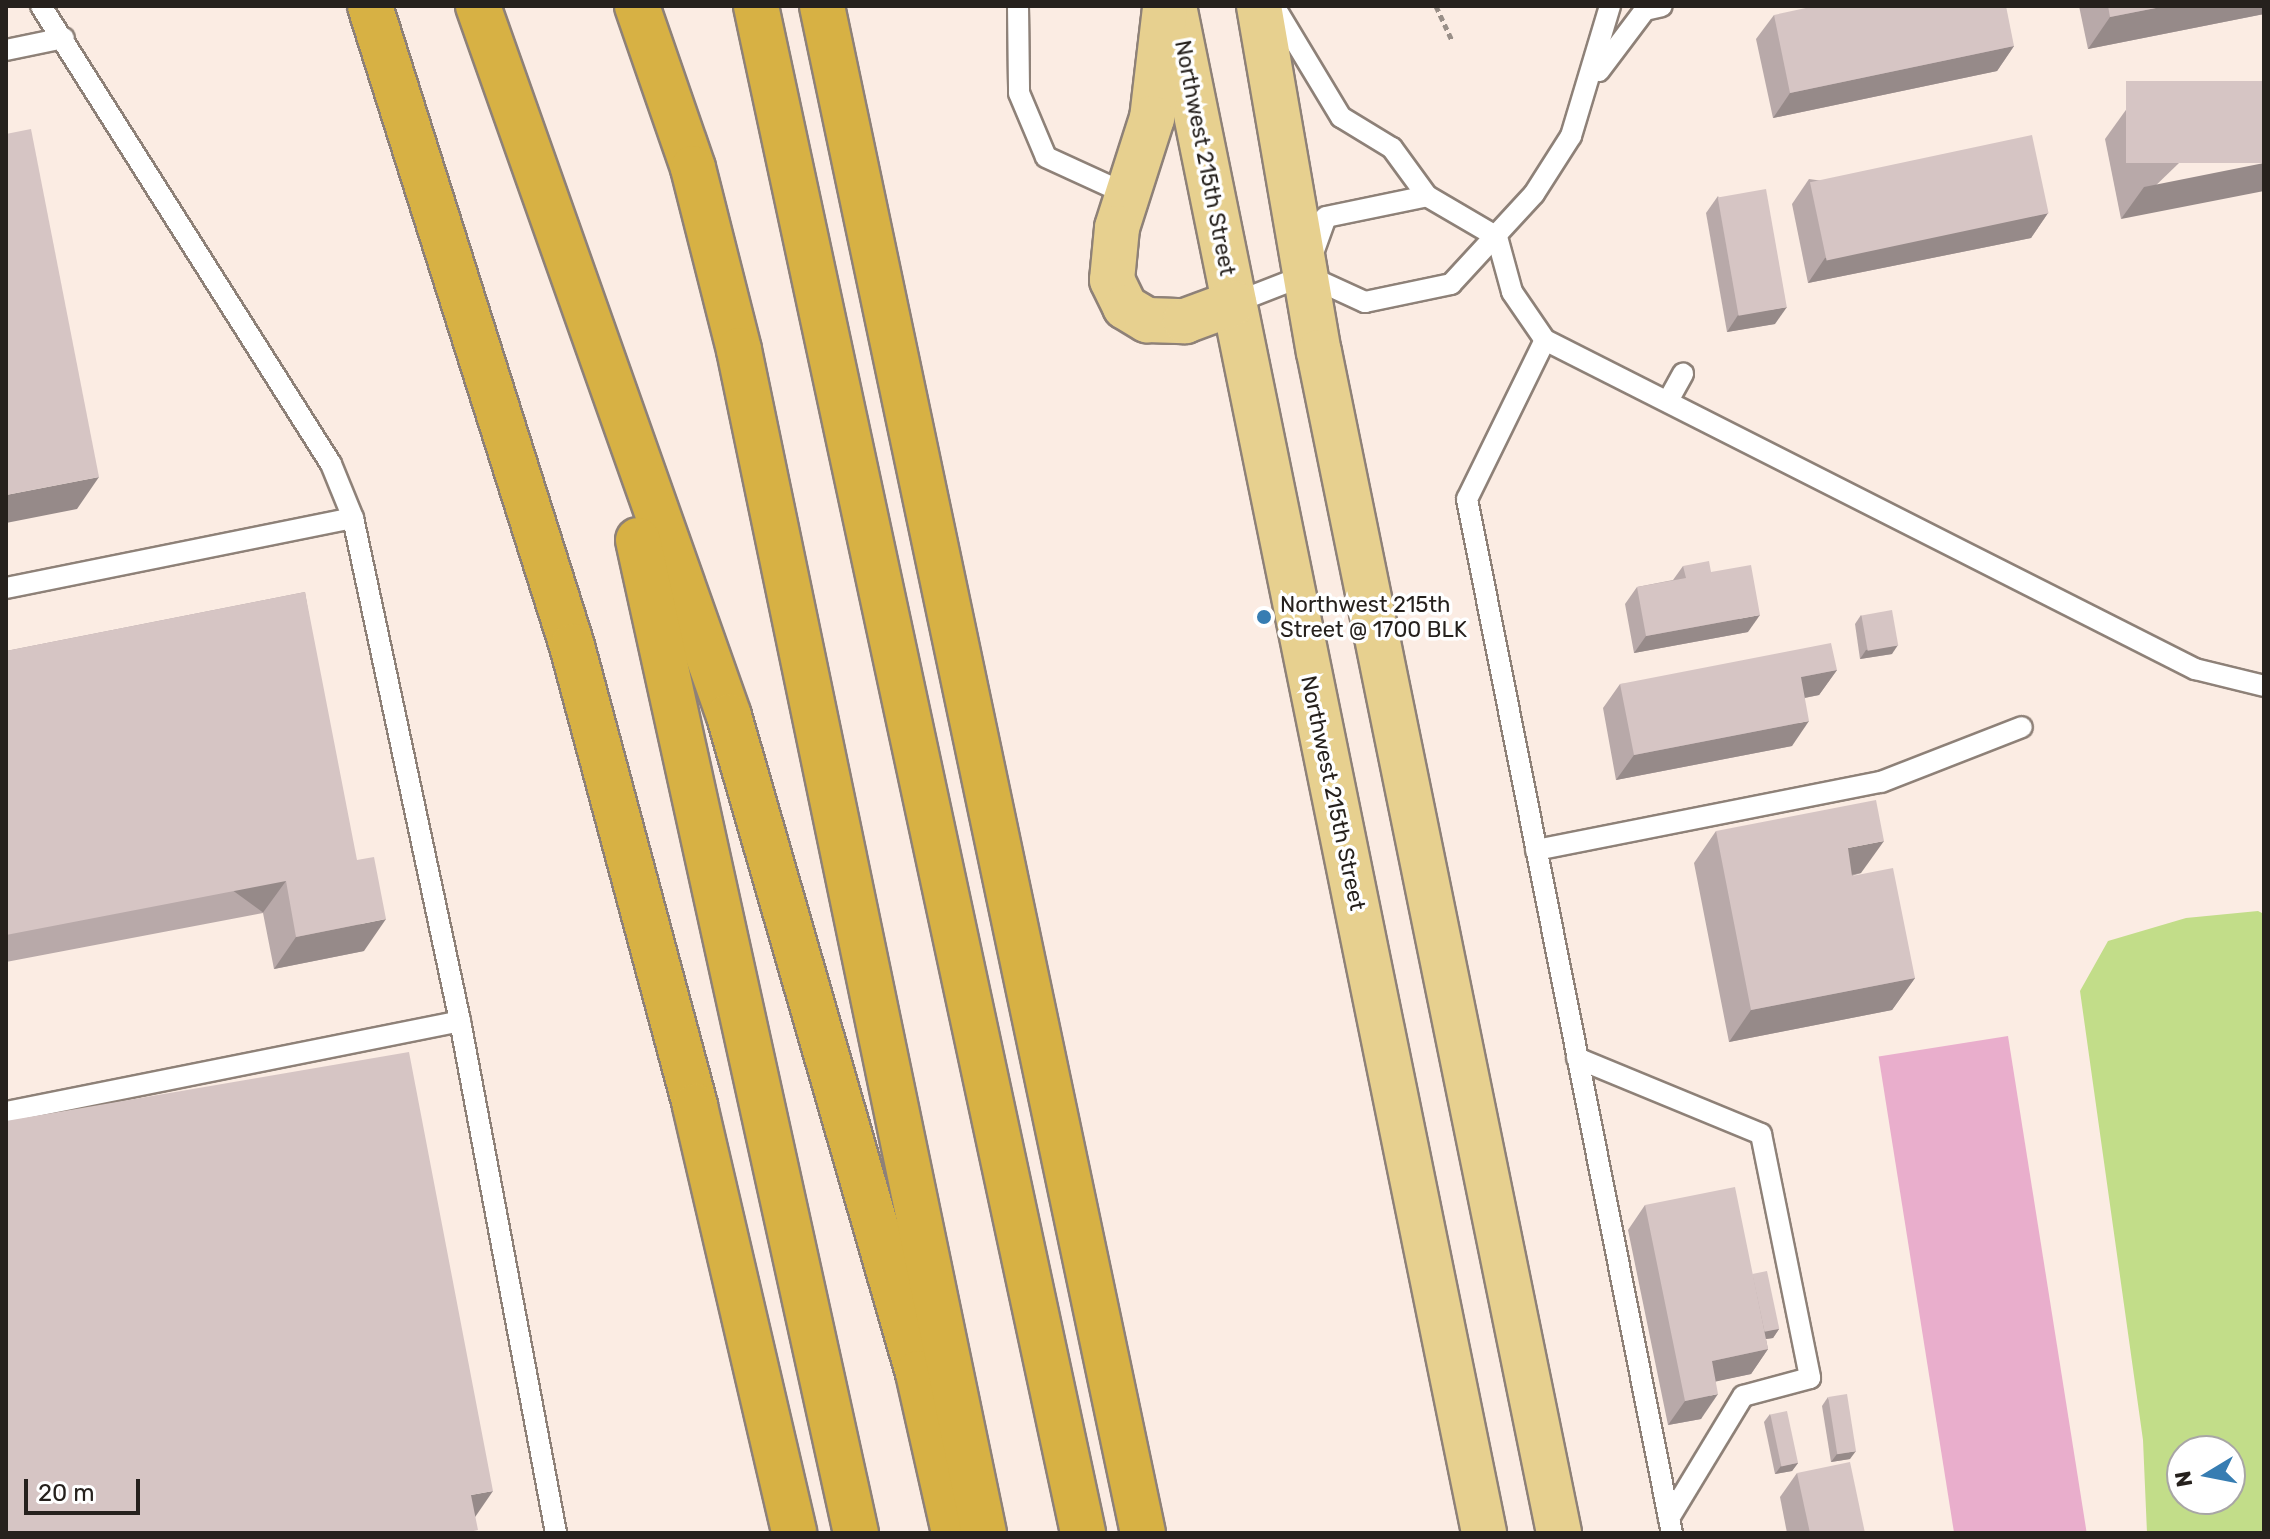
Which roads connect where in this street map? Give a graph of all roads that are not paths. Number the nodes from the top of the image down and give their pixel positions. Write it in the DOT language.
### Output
graph roads {
  1 [pos="41,6"];
  2 [pos="370,6"];
  3 [pos="478,6"];
  4 [pos="637,6"];
  5 [pos="756,6"];
  6 [pos="822,6"];
  7 [pos="1018,6"];
  8 [pos="1165,6"];
  9 [pos="1174,6"];
  10 [pos="1259,6"];
  11 [pos="1274,6"];
  12 [pos="1610,6"];
  13 [pos="1662,6"];
  14 [pos="64,38"];
  15 [pos="6,50"];
  16 [pos="1594,77"];
  17 [pos="1129,195"];
  18 [pos="1427,196"];
  19 [pos="1497,237"];
  20 [pos="1306,275"];
  21 [pos="1234,303"];
  22 [pos="579,305"];
  23 [pos="1545,340"];
  24 [pos="1683,374"];
  25 [pos="1669,399"];
  26 [pos="353,518"];
  27 [pos="6,588"];
  28 [pos="2264,686"];
  29 [pos="2022,727"];
  30 [pos="1536,850"];
  31 [pos="460,1021"];
  32 [pos="1577,1058"];
  33 [pos="6,1112"];
  34 [pos="1670,1525"];
  35 [pos="556,1533"];
  36 [pos="794,1533"];
  37 [pos="856,1533"];
  38 [pos="954,1533"];
  39 [pos="984,1533"];
  40 [pos="1083,1533"];
  41 [pos="1143,1533"];
  42 [pos="1484,1533"];
  43 [pos="1559,1533"];
  1 -- 14 [label="lane"];
  2 -- 36 [label="highway"];
  3 -- 22 [label="highway"];
  4 -- 39 [label="highway"];
  5 -- 40 [label="highway"];
  6 -- 41 [label="highway"];
  7 -- 17 [label="lane"];
  8 -- 17 [label="main road"];
  9 -- 21 [label="main road, Northwest 215th Street"];
  10 -- 20 [label="main road"];
  11 -- 18 [label="lane"];
  12 -- 16 [label="lane"];
  13 -- 16 [label="lane"];
  14 -- 15 [label="lane"];
  14 -- 26 [label="lane"];
  16 -- 19 [label="lane"];
  17 -- 21 [label="main road"];
  18 -- 19 [label="lane"];
  18 -- 20 [label="lane"];
  19 -- 20 [label="lane"];
  19 -- 23 [label="lane"];
  20 -- 21 [label="lane"];
  20 -- 43 [label="main road"];
  21 -- 42 [label="main road, Northwest 215th Street"];
  22 -- 37 [label="highway"];
  22 -- 38 [label="highway"];
  23 -- 25 [label="lane"];
  23 -- 30 [label="lane"];
  24 -- 25 [label="lane"];
  25 -- 28 [label="lane"];
  26 -- 27 [label="lane"];
  26 -- 31 [label="lane"];
  29 -- 30 [label="lane"];
  30 -- 32 [label="lane"];
  31 -- 33 [label="lane"];
  31 -- 35 [label="lane"];
  32 -- 34 [label="lane"];
  32 -- 34 [label="lane"];
}
